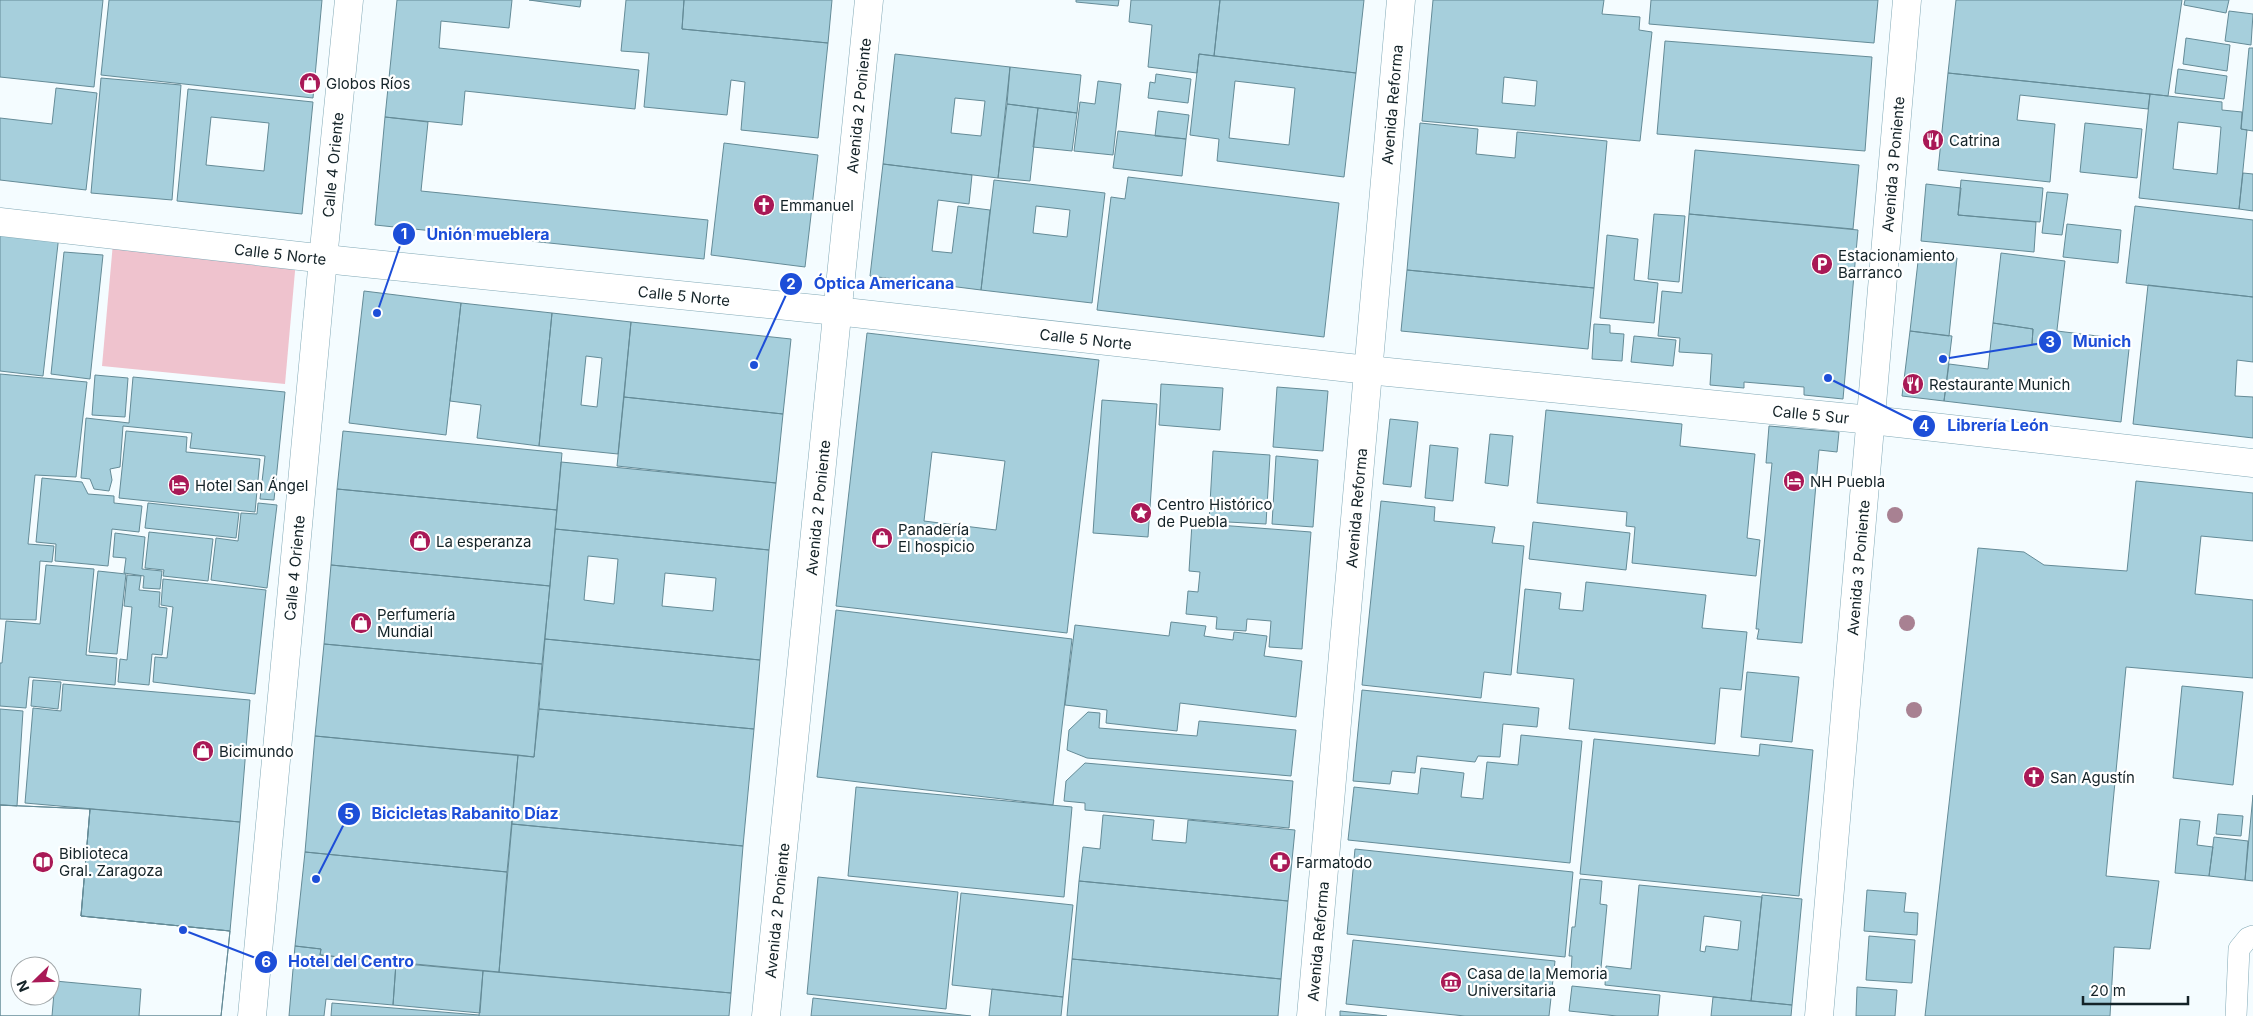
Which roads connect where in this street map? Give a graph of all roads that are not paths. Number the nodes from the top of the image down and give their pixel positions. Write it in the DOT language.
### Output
graph roads {
  1 [pos="349,0"];
  2 [pos="870,0"];
  3 [pos="1401,0"];
  4 [pos="1907,0"];
  5 [pos="0,222"];
  6 [pos="323,259"];
  7 [pos="836,311"];
  8 [pos="1368,370"];
  9 [pos="1871,420"];
  10 [pos="2253,463"];
  11 [pos="2253,936"];
  12 [pos="252,1016"];
  13 [pos="766,1016"];
  14 [pos="1311,1016"];
  15 [pos="1819,1016"];
  16 [pos="2236,1016"];
  1 -- 6 [label="street, Calle 4 Oriente"];
  2 -- 7 [label="street, Avenida 2 Poniente"];
  3 -- 8 [label="street, Avenida Reforma"];
  4 -- 9 [label="street, Avenida 3 Poniente"];
  5 -- 6 [label="street, Calle 5 Norte"];
  6 -- 7 [label="street, Calle 5 Norte"];
  6 -- 12 [label="street, Calle 4 Oriente"];
  7 -- 8 [label="street, Calle 5 Norte"];
  7 -- 13 [label="street, Avenida 2 Poniente"];
  8 -- 9 [label="street, Calle 5 Sur"];
  8 -- 14 [label="street, Avenida Reforma"];
  9 -- 10 [label="street, Calle 5 Sur"];
  9 -- 15 [label="street, Avenida 3 Poniente"];
  11 -- 16 [label="lane"];
}
